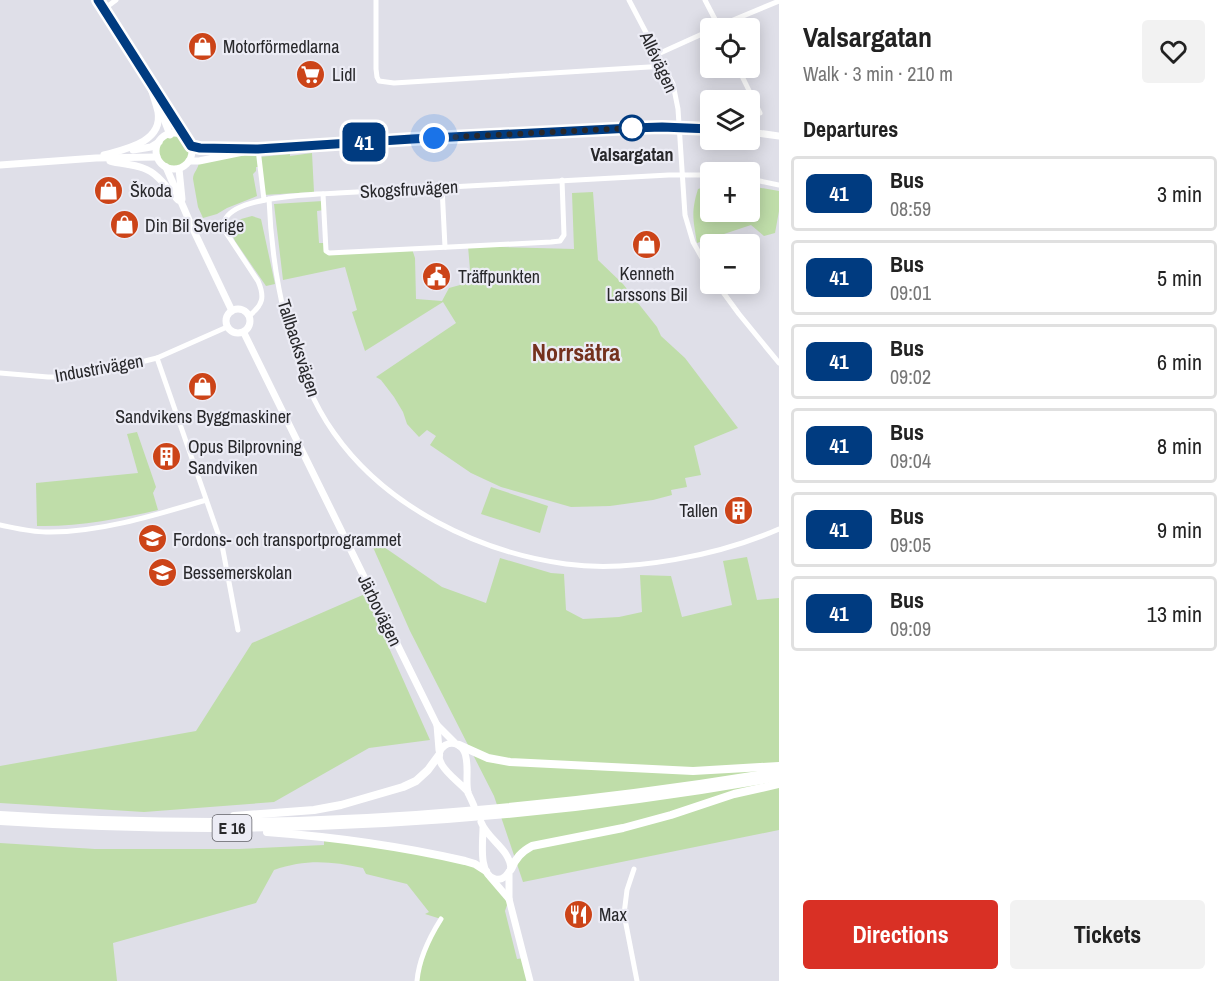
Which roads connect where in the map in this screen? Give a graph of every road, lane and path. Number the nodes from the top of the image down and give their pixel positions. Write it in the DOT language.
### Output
graph roads {
  1 [pos="98,0"];
  2 [pos="116,0"];
  3 [pos="376,0"];
  4 [pos="629,0"];
  5 [pos="705,0"];
  6 [pos="779,1"];
  7 [pos="104,9"];
  8 [pos="712,18"];
  9 [pos="739,18"];
  10 [pos="700,35"];
  11 [pos="658,54"];
  12 [pos="665,66"];
  13 [pos="147,76"];
  14 [pos="679,127"];
  15 [pos="700,128"];
  16 [pos="760,133"];
  17 [pos="170,135"];
  18 [pos="779,136"];
  19 [pos="184,137"];
  20 [pos="160,141"];
  21 [pos="191,146"];
  22 [pos="258,149"];
  23 [pos="157,157"];
  24 [pos="96,158"];
  25 [pos="189,161"];
  26 [pos="0,165"];
  27 [pos="166,167"];
  28 [pos="179,168"];
  29 [pos="682,174"];
  30 [pos="700,175"];
  31 [pos="562,180"];
  32 [pos="760,181"];
  33 [pos="779,185"];
  34 [pos="442,187"];
  35 [pos="323,194"];
  36 [pos="266,200"];
  37 [pos="183,205"];
  38 [pos="445,247"];
  39 [pos="700,255"];
  40 [pos="724,294"];
  41 [pos="232,310"];
  42 [pos="249,316"];
  43 [pos="227,327"];
  44 [pos="244,333"];
  45 [pos="157,358"];
  46 [pos="779,363"];
  47 [pos="0,373"];
  48 [pos="206,500"];
  49 [pos="0,525"];
  50 [pos="779,529"];
  51 [pos="238,630"];
  52 [pos="437,725"];
  53 [pos="457,744"];
  54 [pos="439,753"];
  55 [pos="779,766"];
  56 [pos="779,771"];
  57 [pos="779,777"];
  58 [pos="779,783"];
  59 [pos="468,792"];
  60 [pos="474,806"];
  61 [pos="491,812"];
  62 [pos="0,815"];
  63 [pos="0,821"];
  64 [pos="183,825"];
  65 [pos="634,869"];
  66 [pos="510,871"];
  67 [pos="488,874"];
  68 [pos="509,899"];
  69 [pos="441,919"];
  70 [pos="417,981"];
  71 [pos="530,981"];
  72 [pos="638,981"];
  1 -- 7 [label="main road"];
  2 -- 7 [label="street"];
  3 -- 12 [label="street"];
  4 -- 11 [label="street, Allévägen"];
  5 -- 8 [label="street"];
  6 -- 9 [label="street"];
  7 -- 13 [label="main road"];
  10 -- 11 [label="street"];
  11 -- 12 [label="street, Allévägen"];
  12 -- 14 [label="street, Allévägen"];
  13 -- 17 [label="main road"];
  13 -- 19 [label="main road"];
  13 -- 24 [label="main road"];
  14 -- 15 [label="main road"];
  14 -- 22 [label="main road"];
  14 -- 29 [label="street, Allévägen"];
  16 -- 18 [label="main road"];
  17 -- 19 [label="main road"];
  17 -- 20 [label="main road"];
  19 -- 21 [label="main road"];
  20 -- 23 [label="main road"];
  20 -- 24 [label="main road"];
  21 -- 22 [label="main road"];
  21 -- 25 [label="main road"];
  22 -- 25 [label="main road"];
  22 -- 36 [label="street, Tallbacksvägen"];
  23 -- 24 [label="main road"];
  23 -- 27 [label="main road"];
  24 -- 26 [label="main road"];
  24 -- 37 [label="main road"];
  25 -- 28 [label="main road"];
  27 -- 28 [label="main road"];
  27 -- 37 [label="main road"];
  28 -- 37 [label="main road"];
  29 -- 30 [label="street, Skogsfruvägen"];
  29 -- 31 [label="street, Skogsfruvägen"];
  29 -- 39 [label="street, Allévägen"];
  31 -- 34 [label="street, Skogsfruvägen"];
  31 -- 38 [label="street"];
  32 -- 33 [label="street"];
  34 -- 35 [label="street, Skogsfruvägen"];
  34 -- 38 [label="street"];
  35 -- 36 [label="street, Skogsfruvägen"];
  35 -- 38 [label="street"];
  36 -- 42 [label="street, Skogsfruvägen"];
  36 -- 50 [label="street, Tallbacksvägen"];
  37 -- 41 [label="main road"];
  40 -- 46 [label="street"];
  41 -- 42 [label="main road"];
  41 -- 43 [label="main road"];
  42 -- 44 [label="main road"];
  43 -- 44 [label="main road"];
  43 -- 45 [label="street, Industrivägen"];
  44 -- 52 [label="main road, Järbovägen"];
  45 -- 47 [label="street, Industrivägen"];
  45 -- 48 [label="street"];
  48 -- 49 [label="street"];
  48 -- 51 [label="street"];
  52 -- 53 [label="main road, Järbovägen"];
  52 -- 54 [label="main road, Järbovägen"];
  53 -- 54 [label="main road"];
  53 -- 55 [label="highway"];
  53 -- 59 [label="main road, Järbovägen"];
  54 -- 59 [label="main road, Järbovägen"];
  54 -- 64 [label="highway"];
  56 -- 61 [label="highway, E 16"];
  57 -- 61 [label="highway, E 16"];
  58 -- 66 [label="highway"];
  59 -- 60 [label="main road, Järbovägen"];
  61 -- 64 [label="highway, E 16"];
  62 -- 64 [label="highway, E 16"];
  63 -- 64 [label="highway, E 16"];
  64 -- 67 [label="highway"];
  65 -- 72 [label="street"];
  66 -- 67 [label="main road"];
  66 -- 67 [label="main road"];
  66 -- 68 [label="main road"];
  67 -- 68 [label="main road"];
  68 -- 71 [label="main road"];
  69 -- 70 [label="street"];
}
